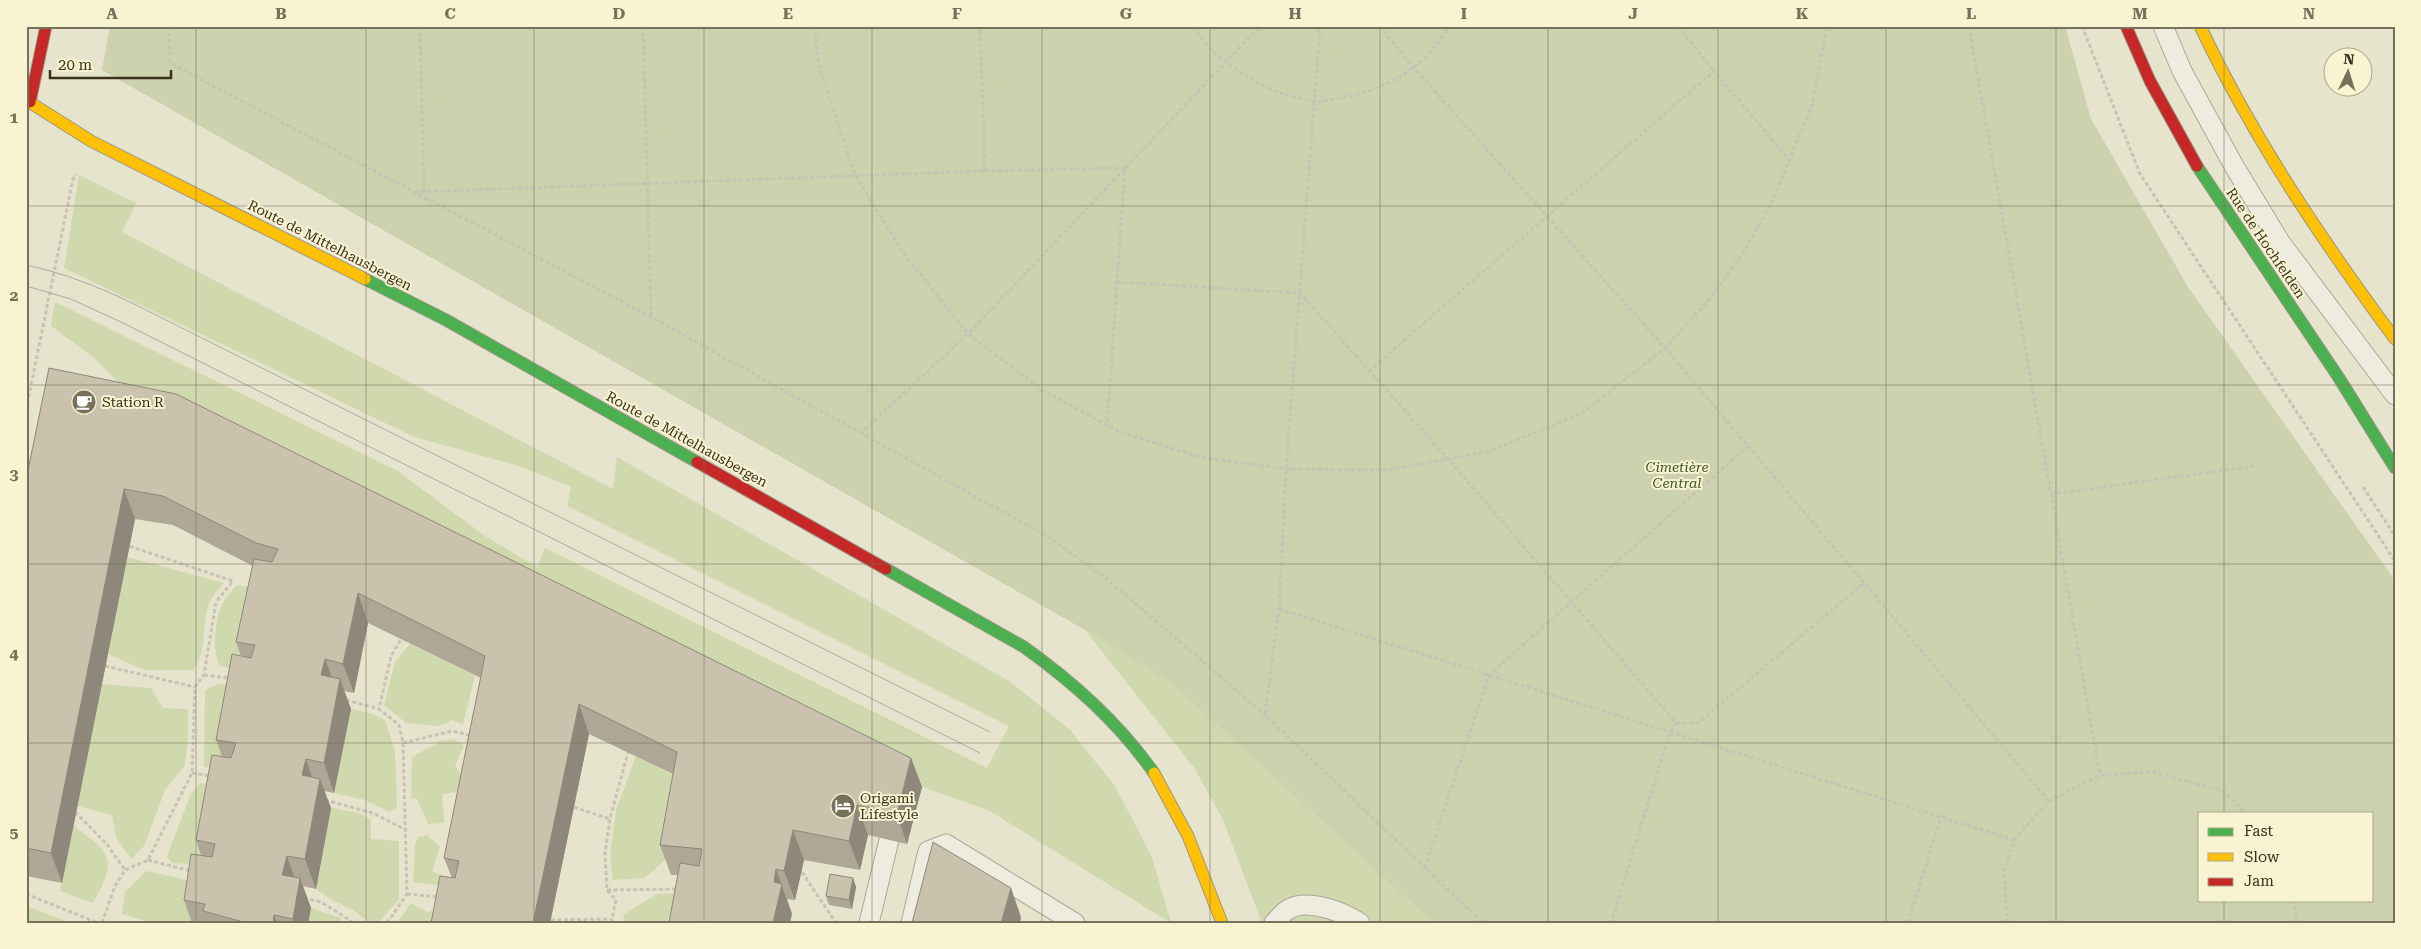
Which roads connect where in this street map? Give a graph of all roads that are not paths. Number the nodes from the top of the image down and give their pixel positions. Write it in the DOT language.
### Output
graph roads {
  1 [pos="46,26"];
  2 [pos="2126,26"];
  3 [pos="2163,26"];
  4 [pos="2200,26"];
  5 [pos="27,105"];
  6 [pos="2395,340"];
  7 [pos="2395,395"];
  8 [pos="2395,468"];
  9 [pos="889,840"];
  10 [pos="869,923"];
  11 [pos="910,923"];
  12 [pos="1075,923"];
  13 [pos="1222,923"];
  14 [pos="1274,923"];
  15 [pos="1360,923"];
  1 -- 5 [label="street"];
  2 -- 8 [label="street, Rue de Hochfelden"];
  3 -- 7 [label="lane"];
  4 -- 6 [label="street"];
  5 -- 13 [label="street, Route de Mittelhausbergen"];
  9 -- 10 [label="lane"];
  11 -- 12 [label="lane"];
  14 -- 15 [label="lane"];
}
